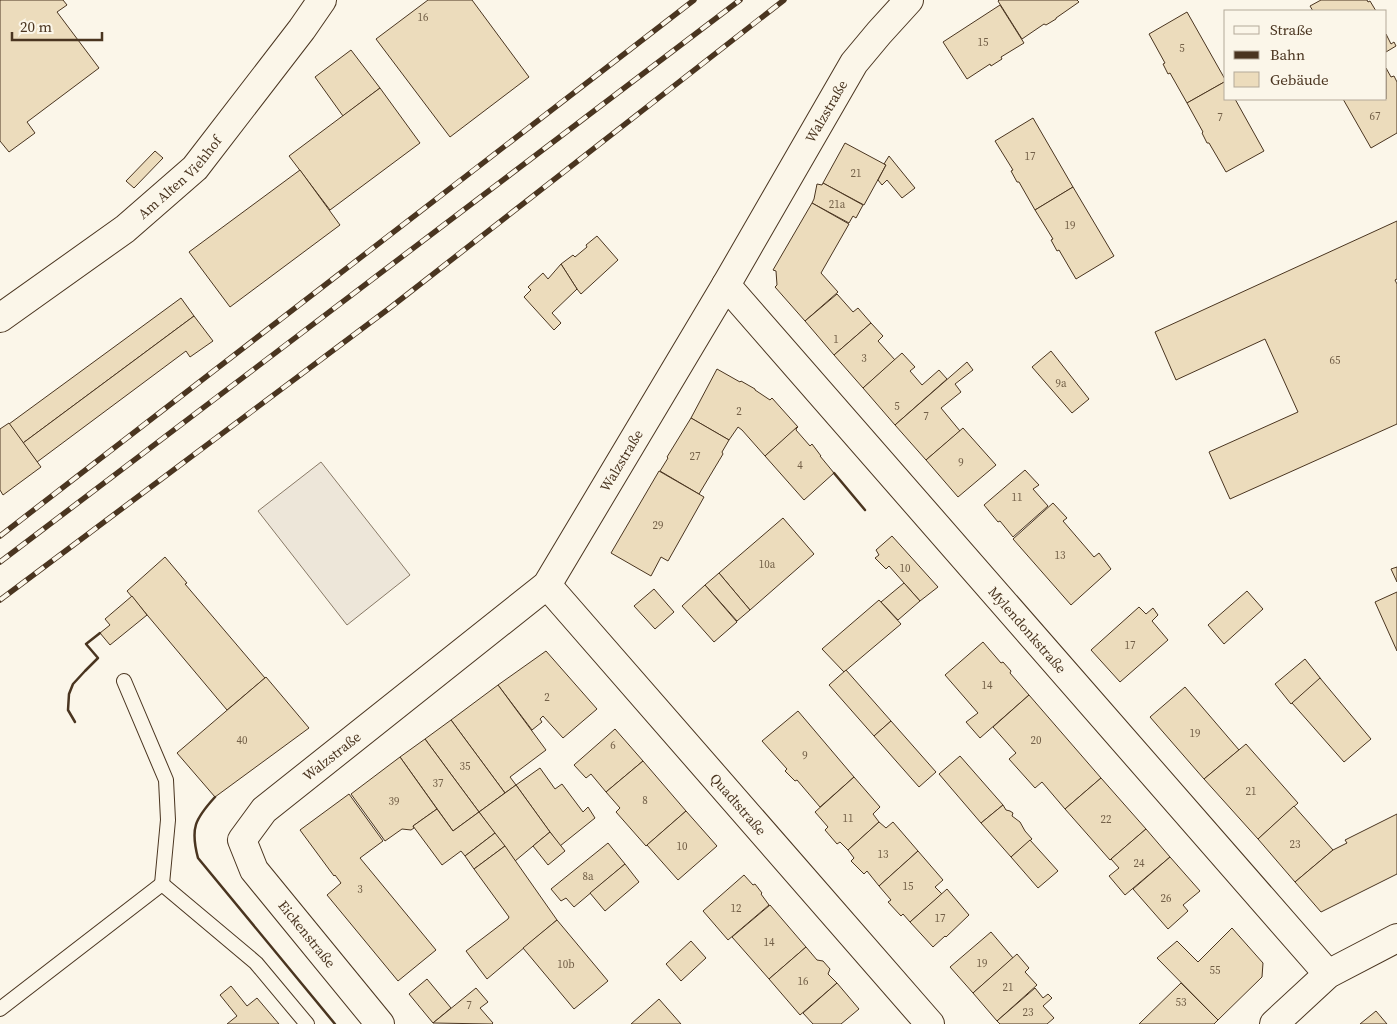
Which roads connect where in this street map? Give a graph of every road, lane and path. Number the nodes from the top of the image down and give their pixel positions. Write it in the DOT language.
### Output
graph roads {
  1 [pos="322,0"];
  2 [pos="909,0"];
  3 [pos="726,285"];
  4 [pos="0,318"];
  5 [pos="547,585"];
  6 [pos="124,681"];
  7 [pos="242,840"];
  8 [pos="162,884"];
  9 [pos="1397,938"];
  10 [pos="1328,974"];
  11 [pos="0,1009"];
  12 [pos="307,1024"];
  13 [pos="380,1024"];
  14 [pos="930,1024"];
  15 [pos="1274,1024"];
  1 -- 4 [label="street, Am Alten Viehhof"];
  2 -- 3 [label="street, Walzstraße"];
  3 -- 5 [label="street, Walzstraße"];
  3 -- 10 [label="street, Mylendonkstraße"];
  5 -- 7 [label="street, Walzstraße"];
  5 -- 14 [label="street, Quadtstraße"];
  6 -- 8 [label="lane"];
  7 -- 13 [label="street, Eickenstraße"];
  8 -- 11 [label="lane"];
  8 -- 12 [label="lane"];
  9 -- 10 [label="street"];
  10 -- 15 [label="street"];
}
